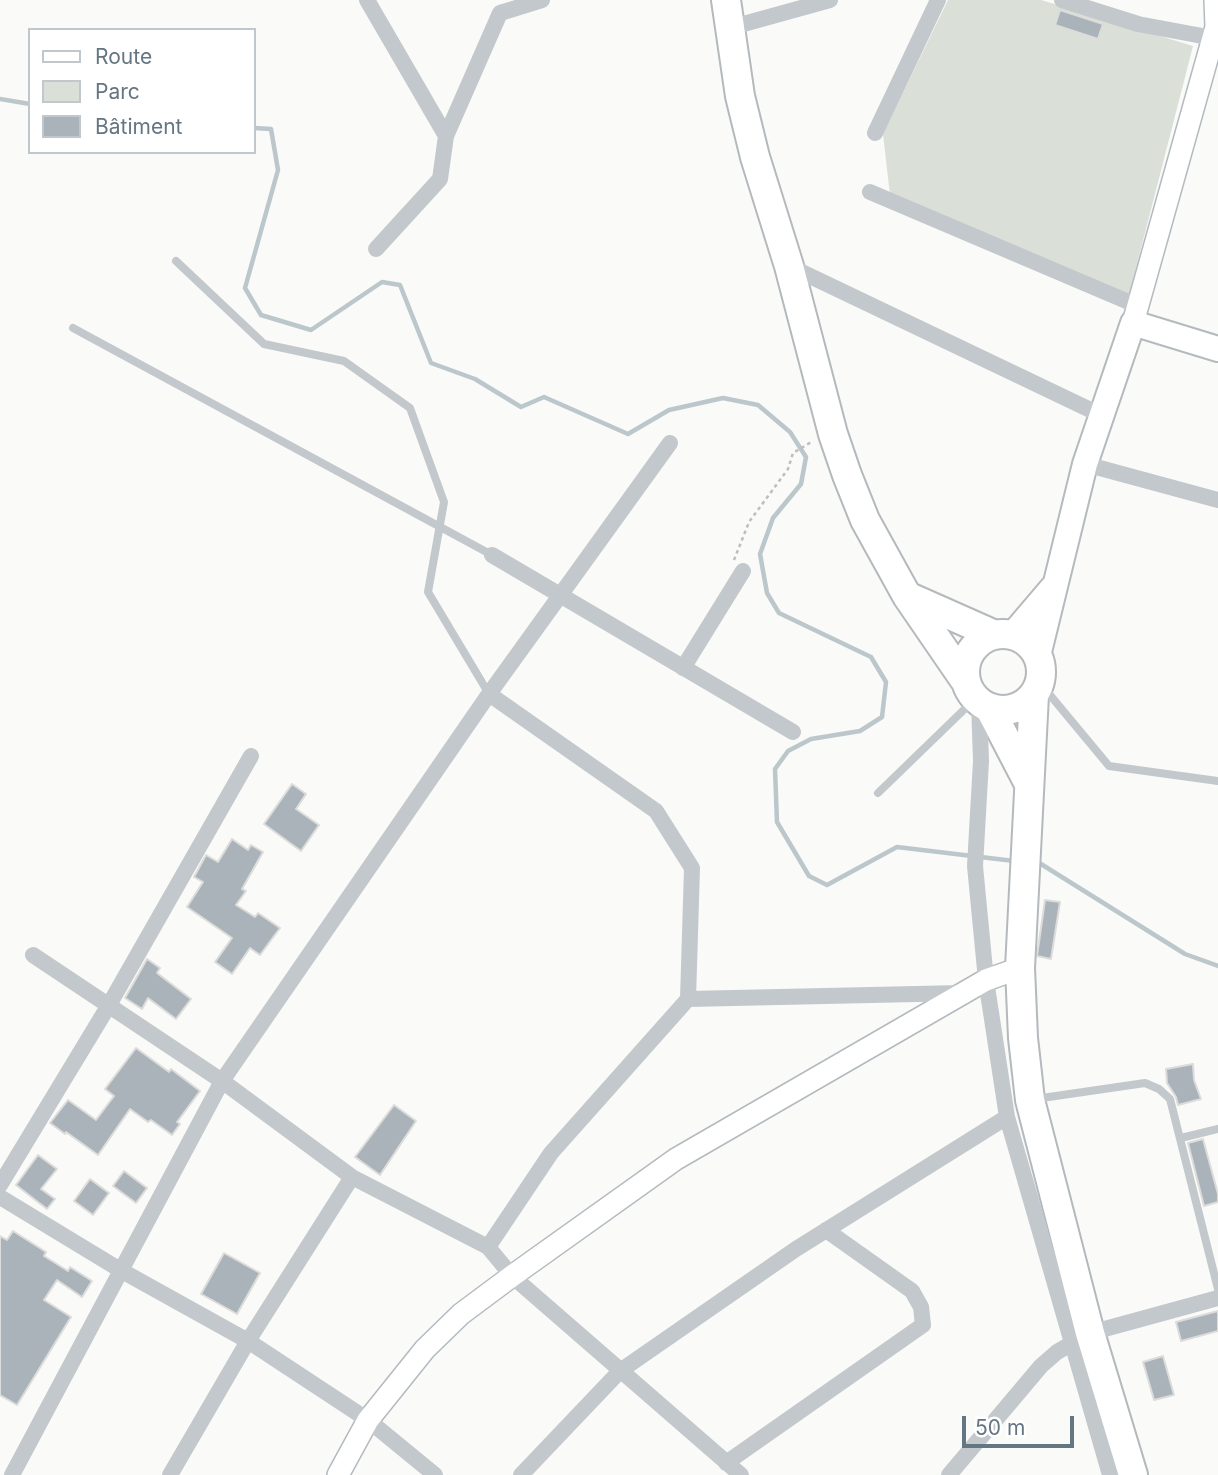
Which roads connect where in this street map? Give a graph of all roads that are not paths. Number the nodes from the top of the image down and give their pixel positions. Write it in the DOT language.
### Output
graph roads {
  1 [pos="367,0"];
  2 [pos="542,0"];
  3 [pos="726,0"];
  4 [pos="830,0"];
  5 [pos="938,0"];
  6 [pos="1062,0"];
  7 [pos="1215,0"];
  8 [pos="499,7"];
  9 [pos="729,29"];
  10 [pos="1216,31"];
  11 [pos="875,133"];
  12 [pos="446,136"];
  13 [pos="870,192"];
  14 [pos="376,249"];
  15 [pos="176,261"];
  16 [pos="789,266"];
  17 [pos="1135,314"];
  18 [pos="73,328"];
  19 [pos="1218,349"];
  20 [pos="1101,415"];
  21 [pos="670,443"];
  22 [pos="1085,464"];
  23 [pos="1218,500"];
  24 [pos="440,525"];
  25 [pos="492,555"];
  26 [pos="743,571"];
  27 [pos="1055,584"];
  28 [pos="561,595"];
  29 [pos="907,596"];
  30 [pos="1004,635"];
  31 [pos="683,668"];
  32 [pos="1037,678"];
  33 [pos="489,694"];
  34 [pos="978,698"];
  35 [pos="793,732"];
  36 [pos="251,756"];
  37 [pos="1218,781"];
  38 [pos="1030,787"];
  39 [pos="878,793"];
  40 [pos="33,955"];
  41 [pos="1020,968"];
  42 [pos="986,979"];
  43 [pos="962,993"];
  44 [pos="688,999"];
  45 [pos="108,1005"];
  46 [pos="222,1081"];
  47 [pos="1030,1100"];
  48 [pos="1007,1116"];
  49 [pos="1218,1129"];
  50 [pos="1181,1138"];
  51 [pos="352,1177"];
  52 [pos="0,1185"];
  53 [pos="0,1197"];
  54 [pos="826,1230"];
  55 [pos="488,1247"];
  56 [pos="122,1271"];
  57 [pos="512,1276"];
  58 [pos="1218,1289"];
  59 [pos="1218,1298"];
  60 [pos="1081,1338"];
  61 [pos="248,1341"];
  62 [pos="620,1371"];
  63 [pos="368,1420"];
  64 [pos="726,1463"];
  65 [pos="12,1475"];
  66 [pos="170,1475"];
  67 [pos="338,1475"];
  68 [pos="435,1475"];
  69 [pos="521,1475"];
  70 [pos="741,1475"];
  71 [pos="949,1475"];
  72 [pos="1110,1475"];
  73 [pos="1133,1475"];
  1 -- 12 [label="street"];
  2 -- 8 [label="street"];
  3 -- 9 [label="highway"];
  4 -- 9 [label="street"];
  5 -- 11 [label="street"];
  6 -- 10 [label="street"];
  7 -- 10 [label="main road"];
  8 -- 12 [label="street"];
  9 -- 16 [label="highway"];
  10 -- 17 [label="main road"];
  12 -- 14 [label="street"];
  13 -- 17 [label="street"];
  15 -- 24 [label="lane"];
  16 -- 20 [label="street"];
  16 -- 29 [label="highway"];
  17 -- 19 [label="main road"];
  17 -- 20 [label="main road"];
  18 -- 24 [label="lane"];
  20 -- 22 [label="main road"];
  21 -- 28 [label="street"];
  22 -- 23 [label="street"];
  22 -- 27 [label="main road"];
  24 -- 25 [label="lane"];
  24 -- 33 [label="lane"];
  25 -- 28 [label="street"];
  26 -- 31 [label="street"];
  27 -- 30 [label="main road"];
  27 -- 32 [label="main road"];
  28 -- 31 [label="street"];
  28 -- 33 [label="street"];
  29 -- 30 [label="highway"];
  29 -- 34 [label="highway"];
  30 -- 32 [label="highway"];
  30 -- 34 [label="highway"];
  31 -- 35 [label="street"];
  32 -- 34 [label="highway"];
  32 -- 37 [label="lane"];
  32 -- 38 [label="highway"];
  33 -- 44 [label="street"];
  33 -- 46 [label="street"];
  34 -- 38 [label="highway"];
  34 -- 39 [label="lane"];
  34 -- 42 [label="street"];
  36 -- 45 [label="street"];
  38 -- 41 [label="highway"];
  40 -- 45 [label="street"];
  41 -- 42 [label="main road"];
  41 -- 47 [label="highway"];
  42 -- 43 [label="main road"];
  42 -- 48 [label="street"];
  43 -- 44 [label="street"];
  43 -- 57 [label="main road"];
  44 -- 55 [label="street"];
  45 -- 46 [label="street"];
  45 -- 52 [label="street"];
  46 -- 51 [label="street"];
  46 -- 56 [label="street"];
  47 -- 50 [label="lane"];
  47 -- 60 [label="highway"];
  48 -- 54 [label="street"];
  48 -- 60 [label="street"];
  49 -- 50 [label="lane"];
  50 -- 58 [label="lane"];
  51 -- 55 [label="street"];
  51 -- 61 [label="street"];
  53 -- 56 [label="street"];
  54 -- 62 [label="street"];
  54 -- 64 [label="street"];
  55 -- 57 [label="street"];
  56 -- 61 [label="street"];
  56 -- 65 [label="street"];
  57 -- 62 [label="street"];
  57 -- 63 [label="main road"];
  59 -- 60 [label="street"];
  60 -- 71 [label="street"];
  60 -- 72 [label="street"];
  60 -- 73 [label="highway"];
  61 -- 63 [label="street"];
  61 -- 66 [label="street"];
  62 -- 64 [label="street"];
  62 -- 69 [label="street"];
  63 -- 67 [label="main road"];
  63 -- 68 [label="street"];
  64 -- 70 [label="street"];
}
